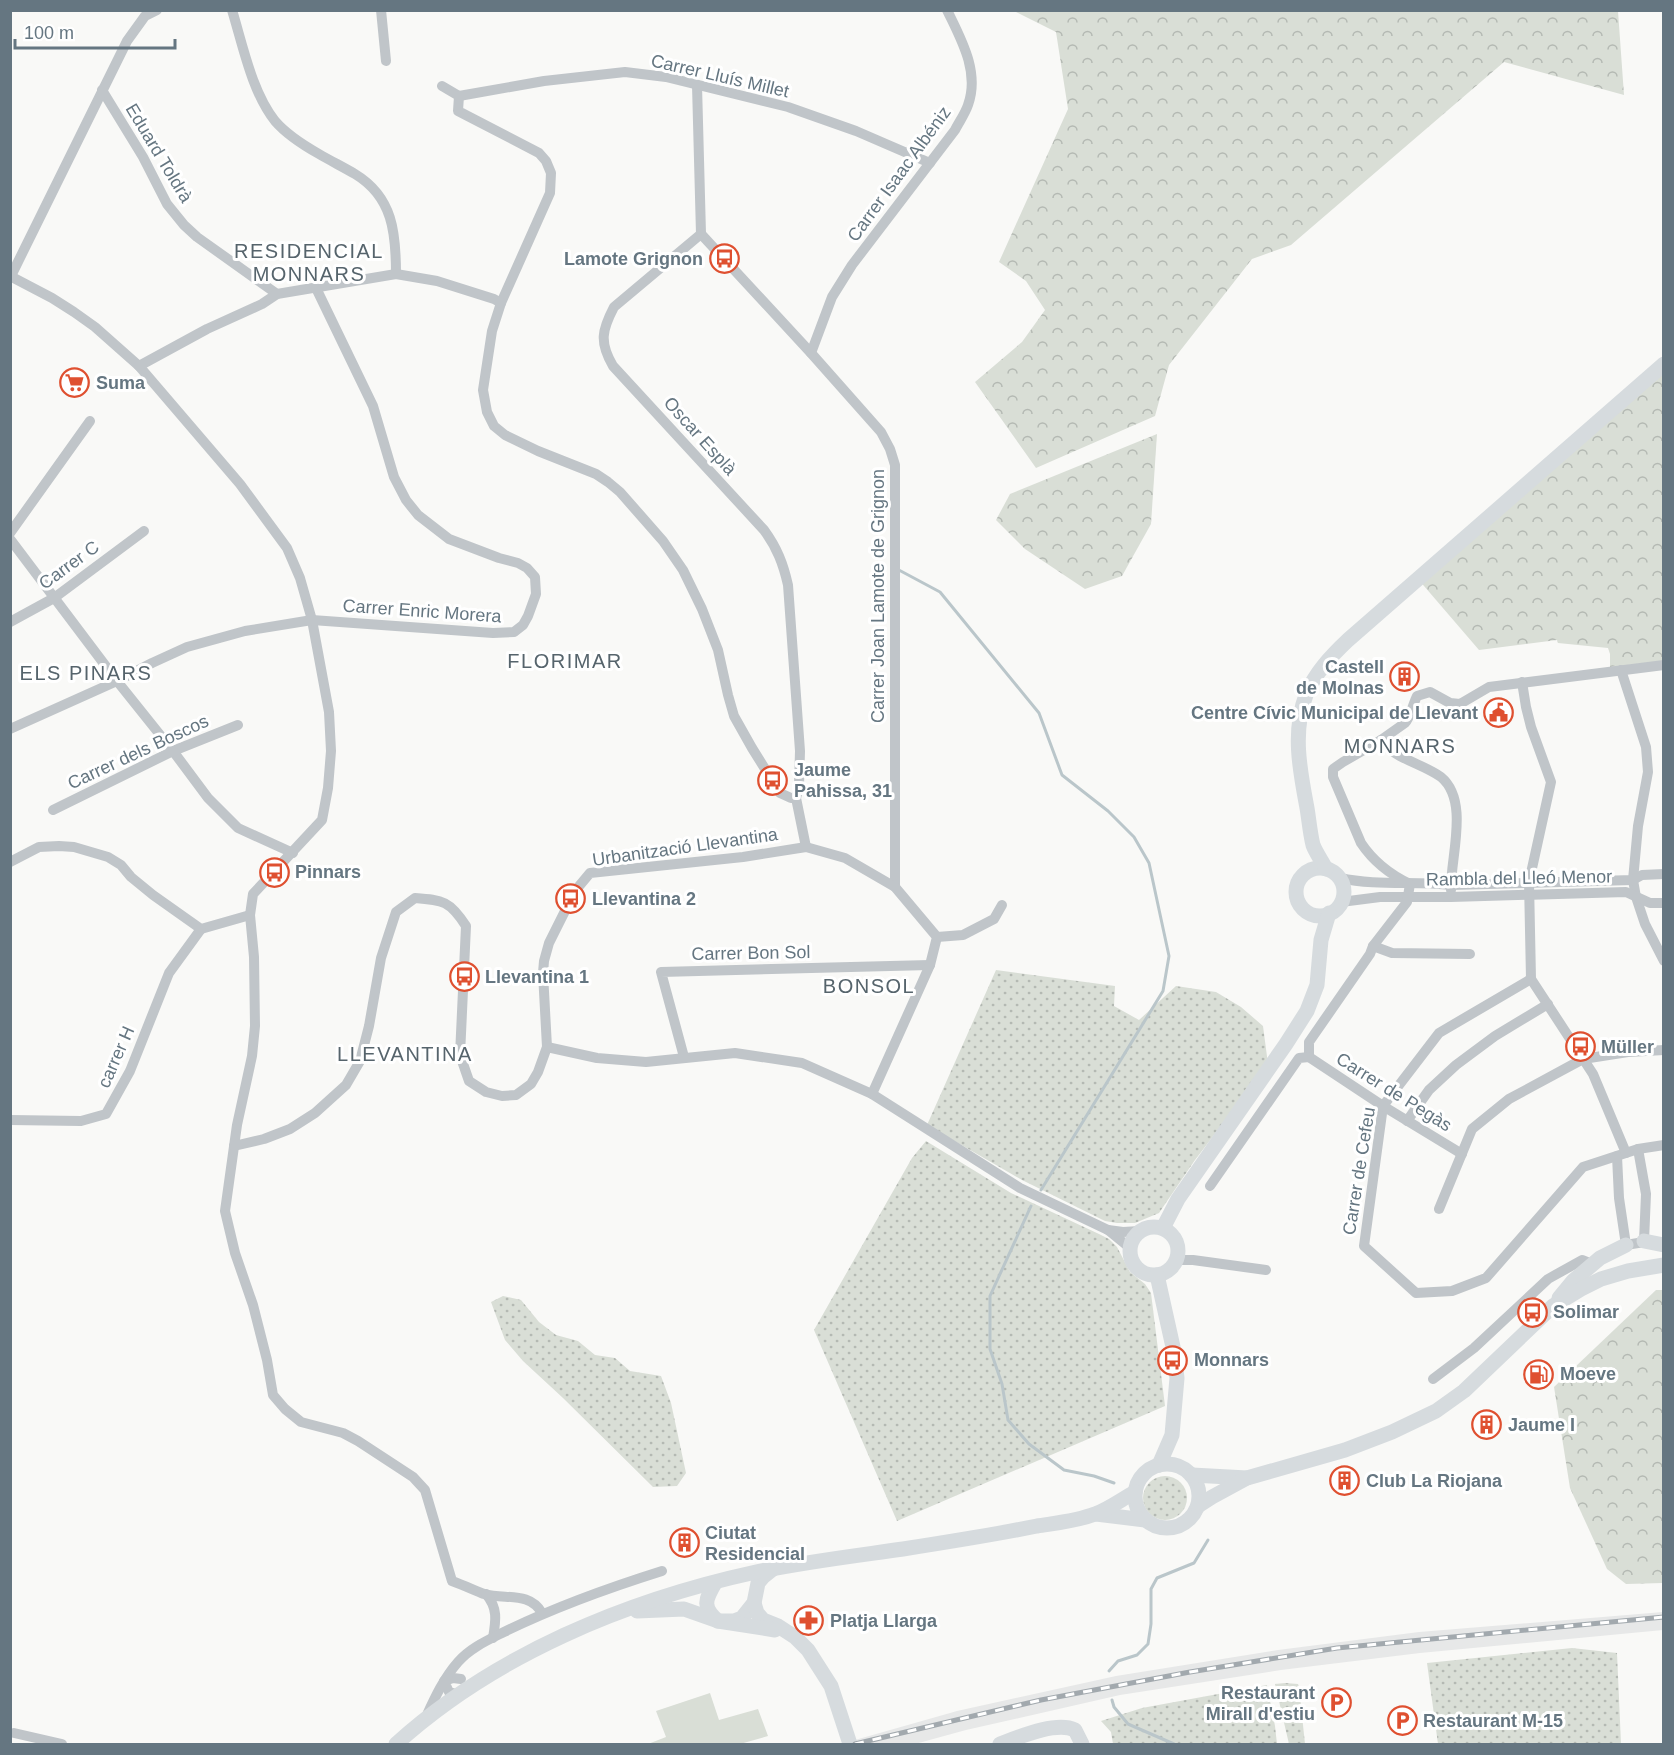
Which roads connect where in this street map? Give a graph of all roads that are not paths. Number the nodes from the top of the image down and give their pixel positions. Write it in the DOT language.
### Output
graph roads {
  1 [pos="157,10"];
  2 [pos="232,10"];
  3 [pos="381,10"];
  4 [pos="947,10"];
  5 [pos="386,60"];
  6 [pos="697,85"];
  7 [pos="442,86"];
  8 [pos="102,90"];
  9 [pos="459,96"];
  10 [pos="930,164"];
  11 [pos="701,234"];
  12 [pos="396,274"];
  13 [pos="11,276"];
  14 [pos="316,288"];
  15 [pos="277,294"];
  16 [pos="501,303"];
  17 [pos="811,353"];
  18 [pos="1664,364"];
  19 [pos="139,366"];
  20 [pos="90,421"];
  21 [pos="144,531"];
  22 [pos="10,534"];
  23 [pos="10,539"];
  24 [pos="54,598"];
  25 [pos="312,620"];
  26 [pos="10,622"];
  27 [pos="1664,666"];
  28 [pos="1621,670"];
  29 [pos="117,681"];
  30 [pos="1522,682"];
  31 [pos="238,725"];
  32 [pos="10,729"];
  33 [pos="1381,740"];
  34 [pos="172,751"];
  35 [pos="796,798"];
  36 [pos="52,810"];
  37 [pos="806,847"];
  38 [pos="1314,847"];
  39 [pos="292,853"];
  40 [pos="10,862"];
  41 [pos="1326,869"];
  42 [pos="1304,873"];
  43 [pos="1664,874"];
  44 [pos="1340,878"];
  45 [pos="1632,880"];
  46 [pos="1529,882"];
  47 [pos="1410,884"];
  48 [pos="1451,885"];
  49 [pos="895,887"];
  50 [pos="1530,895"];
  51 [pos="1409,897"];
  52 [pos="1451,897"];
  53 [pos="1636,897"];
  54 [pos="1341,902"];
  55 [pos="1664,903"];
  56 [pos="1002,905"];
  57 [pos="1307,912"];
  58 [pos="1329,913"];
  59 [pos="250,915"];
  60 [pos="201,929"];
  61 [pos="937,937"];
  62 [pos="1321,940"];
  63 [pos="1373,946"];
  64 [pos="1470,954"];
  65 [pos="1664,961"];
  66 [pos="930,965"];
  67 [pos="1531,979"];
  68 [pos="1548,1004"];
  69 [pos="547,1047"];
  70 [pos="1664,1050"];
  71 [pos="684,1057"];
  72 [pos="1309,1057"];
  73 [pos="1583,1059"];
  74 [pos="872,1094"];
  75 [pos="1383,1106"];
  76 [pos="10,1120"];
  77 [pos="1407,1121"];
  78 [pos="1664,1144"];
  79 [pos="234,1146"];
  80 [pos="1638,1149"];
  81 [pos="1462,1154"];
  82 [pos="1622,1154"];
  83 [pos="1210,1186"];
  84 [pos="1439,1209"];
  85 [pos="1163,1228"];
  86 [pos="1108,1230"];
  87 [pos="1140,1231"];
  88 [pos="1664,1240"];
  89 [pos="1644,1241"];
  90 [pos="1626,1245"];
  91 [pos="1664,1245"];
  92 [pos="1130,1248"];
  93 [pos="1177,1260"];
  94 [pos="1592,1264"];
  95 [pos="1660,1265"];
  96 [pos="1266,1270"];
  97 [pos="1157,1275"];
  98 [pos="1553,1306"];
  99 [pos="1433,1379"];
  100 [pos="1172,1435"];
  101 [pos="1159,1465"];
  102 [pos="1186,1471"];
  103 [pos="1247,1478"];
  104 [pos="1135,1492"];
  105 [pos="1198,1506"];
  106 [pos="1096,1514"];
  107 [pos="1144,1520"];
  108 [pos="772,1569"];
  109 [pos="662,1571"];
  110 [pos="715,1582"];
  111 [pos="486,1594"];
  112 [pos="754,1603"];
  113 [pos="619,1612"];
  114 [pos="542,1613"];
  115 [pos="718,1621"];
  116 [pos="783,1630"];
  117 [pos="493,1638"];
  118 [pos="459,1661"];
  119 [pos="468,1682"];
  120 [pos="460,1695"];
  121 [pos="423,1722"];
  122 [pos="14,1733"];
  123 [pos="62,1744"];
  124 [pos="396,1744"];
  125 [pos="850,1744"];
  126 [pos="1000,1744"];
  127 [pos="1082,1744"];
  1 -- 8 [label="street"];
  2 -- 12 [label="street"];
  3 -- 5 [label="street"];
  4 -- 10 [label="street, Carrer Isaac Albéniz"];
  6 -- 9 [label="street, Carrer Lluís Millet"];
  6 -- 10 [label="street, Carrer Lluís Millet"];
  6 -- 11 [label="street"];
  7 -- 9 [label="street"];
  8 -- 13 [label="street"];
  8 -- 15 [label="street, Eduard Toldrà"];
  9 -- 16 [label="street"];
  10 -- 17 [label="street, Carrer Isaac Albéniz"];
  11 -- 17 [label="street, Carrer Joan Lamote de Grignon"];
  11 -- 35 [label="street, Oscar Esplà"];
  12 -- 14 [label="street"];
  12 -- 16 [label="street"];
  13 -- 19 [label="street"];
  14 -- 15 [label="street"];
  14 -- 25 [label="street, Carrer Enric Morera"];
  15 -- 19 [label="street"];
  16 -- 35 [label="street"];
  17 -- 49 [label="street, Carrer Joan Lamote de Grignon"];
  18 -- 38 [label="street"];
  19 -- 25 [label="street"];
  20 -- 22 [label="street"];
  21 -- 24 [label="street, Carrer C"];
  23 -- 24 [label="street"];
  24 -- 26 [label="street, Carrer C"];
  24 -- 29 [label="street"];
  25 -- 29 [label="street"];
  25 -- 39 [label="street"];
  27 -- 28 [label="street"];
  28 -- 30 [label="street"];
  28 -- 45 [label="street"];
  29 -- 32 [label="street"];
  29 -- 34 [label="street"];
  30 -- 33 [label="street"];
  30 -- 46 [label="street"];
  31 -- 34 [label="street, Carrer dels Boscos"];
  33 -- 47 [label="street, Rambla del Lleó Menor"];
  33 -- 48 [label="street"];
  34 -- 36 [label="street, Carrer dels Boscos"];
  34 -- 39 [label="street"];
  35 -- 37 [label="street, Oscar Esplà"];
  37 -- 49 [label="street"];
  37 -- 69 [label="street, Urbanització Llevantina"];
  38 -- 41 [label="street"];
  38 -- 42 [label="street"];
  39 -- 59 [label="street"];
  40 -- 60 [label="street"];
  41 -- 42 [label="street"];
  41 -- 44 [label="street"];
  42 -- 57 [label="street"];
  43 -- 45 [label="street, Rambla del Lleó Menor"];
  44 -- 47 [label="street, Rambla del Lleó Menor"];
  44 -- 54 [label="street"];
  45 -- 46 [label="street, Rambla del Lleó Menor"];
  45 -- 53 [label="street"];
  46 -- 48 [label="street, Rambla del Lleó Menor"];
  46 -- 50 [label="street"];
  47 -- 48 [label="street, Rambla del Lleó Menor"];
  47 -- 51 [label="street, Rambla del Lleó Menor"];
  48 -- 52 [label="street"];
  49 -- 61 [label="street"];
  50 -- 52 [label="street, Rambla del Lleó Menor"];
  50 -- 53 [label="street, Rambla del Lleó Menor"];
  50 -- 67 [label="street"];
  51 -- 52 [label="street, Rambla del Lleó Menor"];
  51 -- 54 [label="street, Rambla del Lleó Menor"];
  51 -- 63 [label="street, Rambla del Lleó Menor"];
  53 -- 55 [label="street, Rambla del Lleó Menor"];
  53 -- 65 [label="street"];
  54 -- 58 [label="street"];
  56 -- 61 [label="street"];
  57 -- 58 [label="street"];
  57 -- 62 [label="street"];
  58 -- 62 [label="street"];
  59 -- 60 [label="street"];
  59 -- 79 [label="street"];
  60 -- 76 [label="street, carrer H"];
  61 -- 66 [label="street"];
  62 -- 85 [label="street"];
  63 -- 64 [label="street"];
  63 -- 72 [label="street, Rambla del Lleó Menor"];
  66 -- 71 [label="street, Carrer Bon Sol"];
  66 -- 74 [label="street"];
  67 -- 68 [label="street"];
  67 -- 75 [label="street, Carrer de Cefeu"];
  68 -- 73 [label="street"];
  68 -- 77 [label="street"];
  69 -- 71 [label="street"];
  69 -- 79 [label="street, Urbanització Llevantina"];
  70 -- 73 [label="street"];
  71 -- 74 [label="street"];
  72 -- 75 [label="street, Carrer de Pegàs"];
  72 -- 83 [label="street"];
  73 -- 81 [label="street"];
  73 -- 82 [label="street"];
  74 -- 86 [label="street"];
  75 -- 77 [label="street, Carrer de Pegàs"];
  75 -- 82 [label="street, Carrer de Cefeu"];
  77 -- 81 [label="street, Carrer de Pegàs"];
  78 -- 80 [label="street, Carrer de Cefeu"];
  79 -- 111 [label="street"];
  80 -- 82 [label="street, Carrer de Cefeu"];
  80 -- 89 [label="street"];
  81 -- 84 [label="street"];
  82 -- 90 [label="street"];
  85 -- 87 [label="street"];
  85 -- 93 [label="street"];
  86 -- 87 [label="street"];
  86 -- 92 [label="street"];
  87 -- 92 [label="street"];
  88 -- 89 [label="street"];
  89 -- 90 [label="street"];
  89 -- 91 [label="street"];
  90 -- 94 [label="street"];
  92 -- 97 [label="street"];
  93 -- 96 [label="street"];
  93 -- 97 [label="street"];
  94 -- 98 [label="street"];
  94 -- 99 [label="street"];
  95 -- 98 [label="street"];
  97 -- 100 [label="street"];
  98 -- 103 [label="street"];
  100 -- 101 [label="street"];
  100 -- 102 [label="street"];
  101 -- 102 [label="street"];
  101 -- 104 [label="street"];
  102 -- 103 [label="street"];
  102 -- 105 [label="street"];
  103 -- 105 [label="street"];
  104 -- 106 [label="street"];
  104 -- 107 [label="street"];
  105 -- 107 [label="street"];
  106 -- 107 [label="street"];
  106 -- 108 [label="street"];
  108 -- 110 [label="street"];
  108 -- 112 [label="street"];
  109 -- 114 [label="street"];
  110 -- 113 [label="street"];
  110 -- 115 [label="street"];
  111 -- 114 [label="street"];
  111 -- 117 [label="street"];
  112 -- 115 [label="street"];
  112 -- 116 [label="street"];
  113 -- 115 [label="street"];
  113 -- 119 [label="street"];
  114 -- 117 [label="street"];
  115 -- 116 [label="street"];
  116 -- 125 [label="street"];
  117 -- 118 [label="street"];
  118 -- 119 [label="street"];
  118 -- 121 [label="street"];
  119 -- 120 [label="street"];
  119 -- 120 [label="street"];
  120 -- 121 [label="street"];
  121 -- 124 [label="street"];
  122 -- 123 [label="street"];
  126 -- 127 [label="street"];
}
